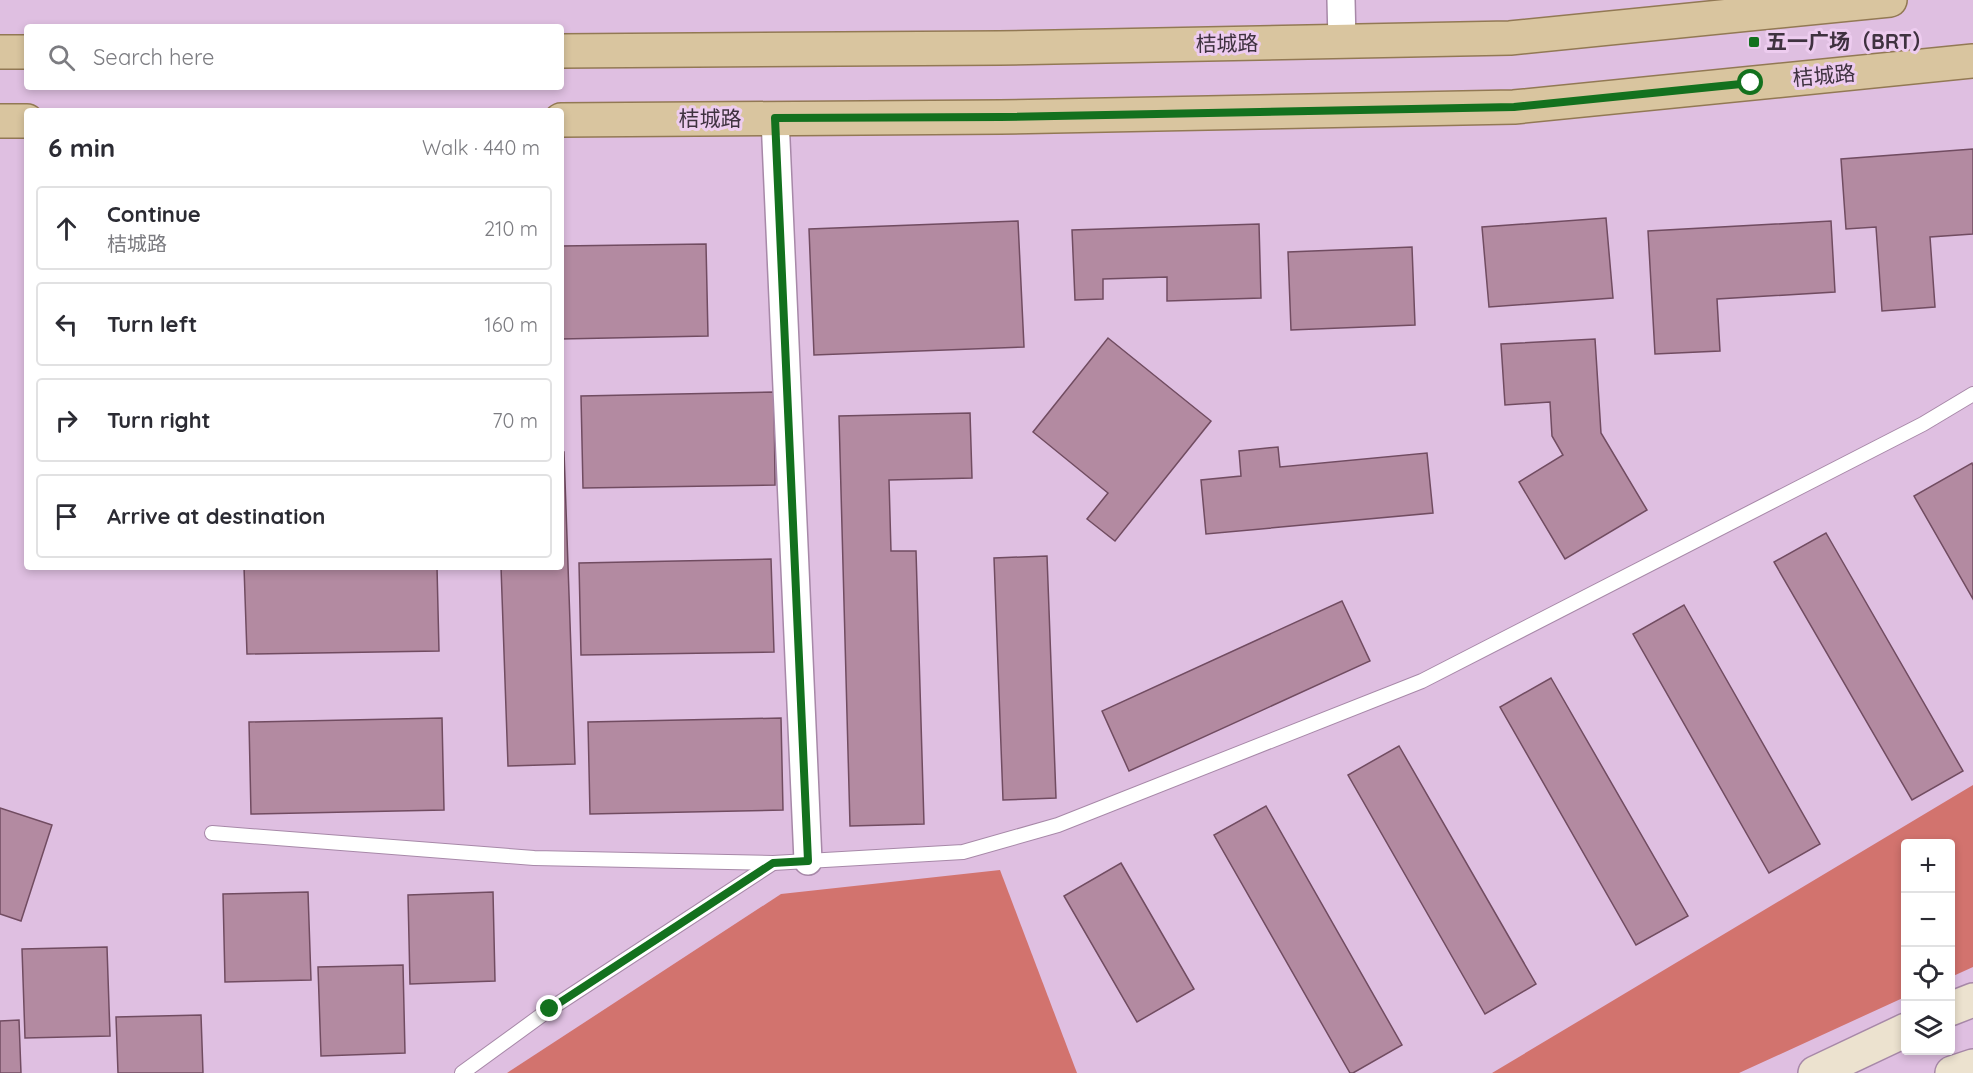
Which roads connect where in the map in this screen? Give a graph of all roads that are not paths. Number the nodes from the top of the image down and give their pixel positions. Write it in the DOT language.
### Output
graph roads {
  1 [pos="1341,0"];
  2 [pos="1890,0"];
  3 [pos="1342,41"];
  4 [pos="564,51"];
  5 [pos="0,52"];
  6 [pos="24,52"];
  7 [pos="1973,61"];
  8 [pos="775,118"];
  9 [pos="564,120"];
  10 [pos="0,121"];
  11 [pos="24,121"];
  12 [pos="1973,394"];
  13 [pos="212,833"];
  14 [pos="808,861"];
  15 [pos="773,863"];
  16 [pos="1973,1000"];
  17 [pos="1955,1007"];
  18 [pos="1901,1032"];
  19 [pos="1973,1066"];
  20 [pos="462,1073"];
  21 [pos="1815,1073"];
  22 [pos="1952,1073"];
  1 -- 3 [label="street"];
  2 -- 3 [label="main road, 桔城路"];
  3 -- 4 [label="main road, 桔城路"];
  5 -- 6 [label="main road"];
  7 -- 8 [label="main road, 桔城路"];
  8 -- 9 [label="main road, 桔城路"];
  8 -- 14 [label="street"];
  10 -- 11 [label="main road"];
  12 -- 14 [label="lane"];
  13 -- 15 [label="lane"];
  14 -- 15 [label="lane"];
  15 -- 20 [label="lane"];
  16 -- 17 [label="main road"];
  18 -- 21 [label="main road"];
  19 -- 22 [label="main road"];
}
